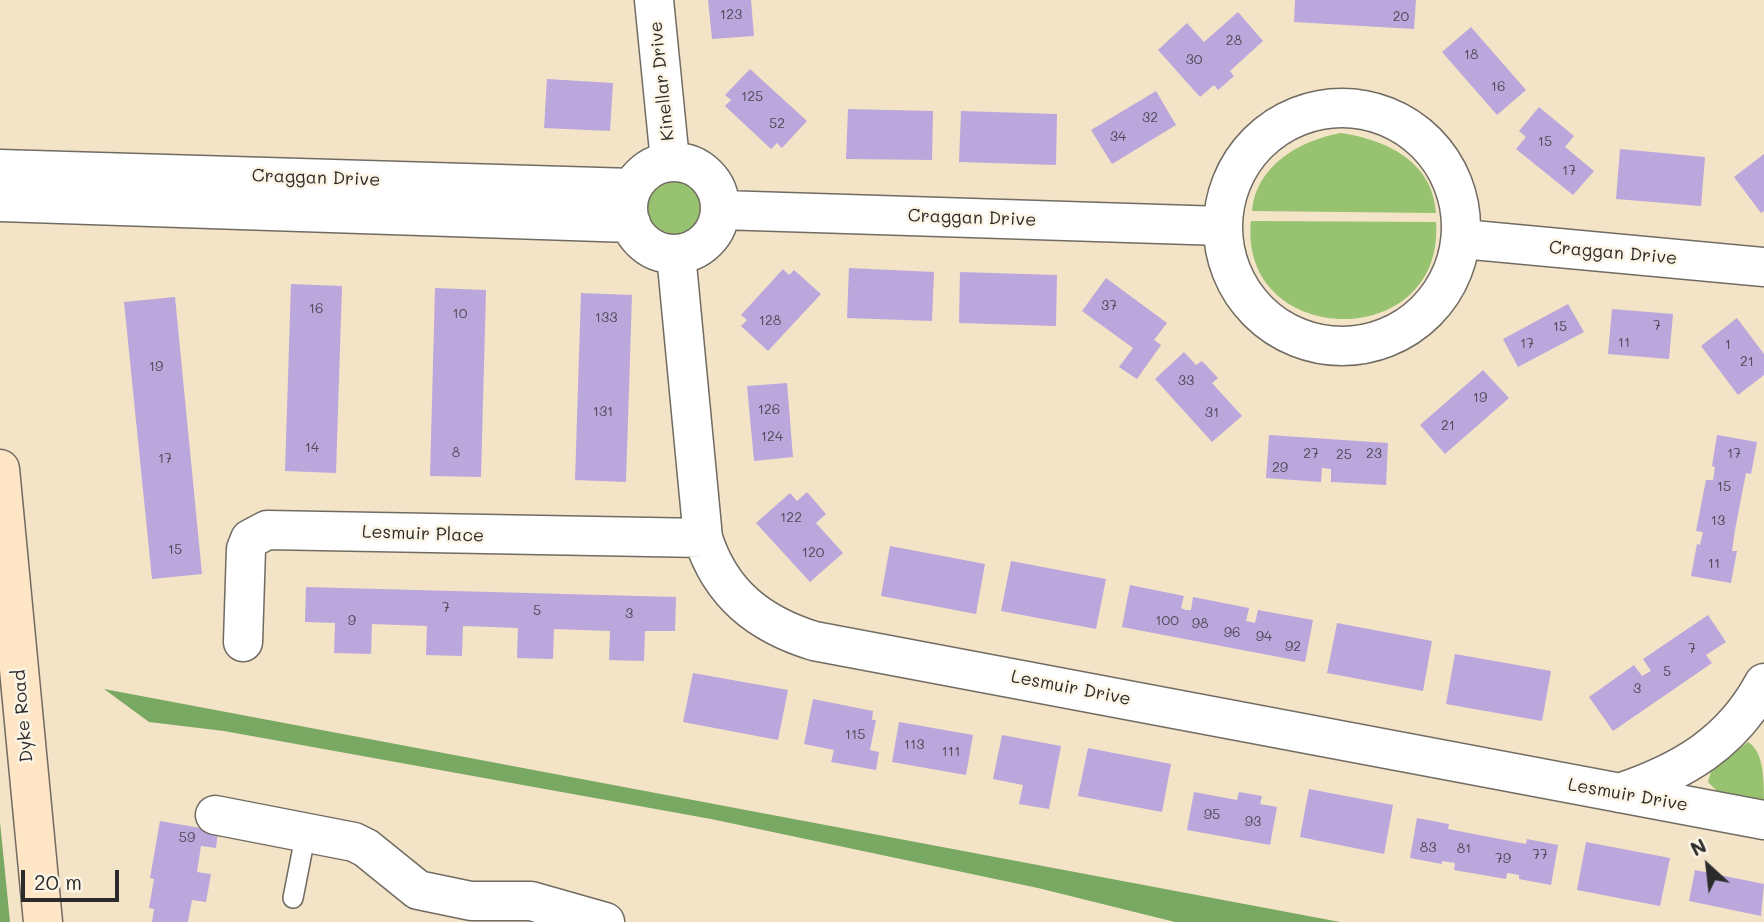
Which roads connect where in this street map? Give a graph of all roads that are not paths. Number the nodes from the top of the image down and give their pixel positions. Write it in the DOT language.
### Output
graph roads {
  1 [pos="654,0"];
  2 [pos="670,161"];
  3 [pos="0,169"];
  4 [pos="0,202"];
  5 [pos="631,206"];
  6 [pos="721,210"];
  7 [pos="1222,226"];
  8 [pos="1461,239"];
  9 [pos="676,254"];
  10 [pos="1764,267"];
  11 [pos="0,468"];
  12 [pos="703,538"];
  13 [pos="243,642"];
  14 [pos="1764,683"];
  15 [pos="1619,793"];
  16 [pos="215,815"];
  17 [pos="1764,820"];
  18 [pos="306,832"];
  19 [pos="293,898"];
  20 [pos="43,922"];
  21 [pos="605,922"];
  1 -- 2 [label="street, Kinellar Drive"];
  2 -- 5 [label="street"];
  2 -- 6 [label="street"];
  3 -- 5 [label="street, Craggan Drive"];
  4 -- 5 [label="street, Craggan Drive"];
  5 -- 9 [label="street"];
  6 -- 7 [label="street, Craggan Drive"];
  6 -- 9 [label="street"];
  7 -- 8 [label="street"];
  7 -- 8 [label="street"];
  8 -- 10 [label="street, Craggan Drive"];
  9 -- 12 [label="street, Lesmuir Drive"];
  11 -- 20 [label="street, Dyke Road"];
  12 -- 13 [label="street, Lesmuir Place"];
  12 -- 15 [label="street, Lesmuir Drive"];
  14 -- 15 [label="street"];
  15 -- 17 [label="street, Lesmuir Drive"];
  16 -- 18 [label="street"];
  18 -- 19 [label="lane"];
  18 -- 21 [label="street"];
}
